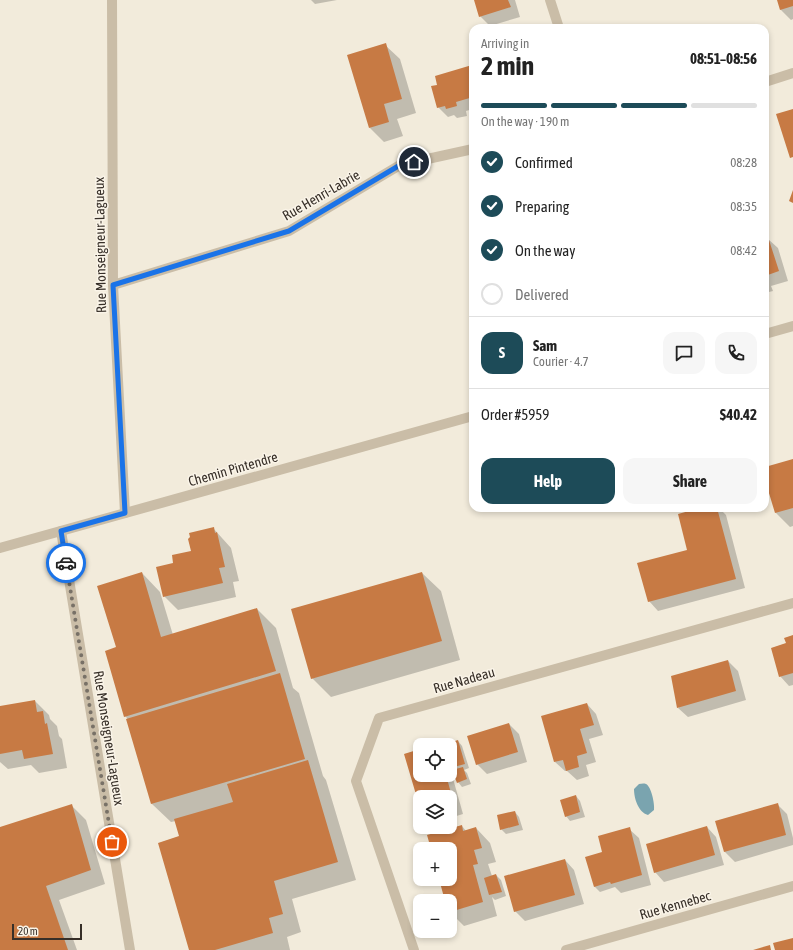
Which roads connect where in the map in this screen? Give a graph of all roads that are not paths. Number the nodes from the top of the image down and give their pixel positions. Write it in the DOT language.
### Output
graph roads {
  1 [pos="112,0"];
  2 [pos="550,0"];
  3 [pos="558,24"];
  4 [pos="793,73"];
  5 [pos="769,81"];
  6 [pos="469,150"];
  7 [pos="113,285"];
  8 [pos="793,326"];
  9 [pos="769,333"];
  10 [pos="469,417"];
  11 [pos="125,513"];
  12 [pos="61,531"];
  13 [pos="0,548"];
  14 [pos="793,603"];
  15 [pos="793,886"];
  16 [pos="130,950"];
  17 [pos="414,950"];
  18 [pos="566,950"];
  1 -- 7 [label="street, Rue Monseigneur-Lagueux"];
  2 -- 3 [label="street"];
  4 -- 5 [label="street"];
  6 -- 7 [label="street, Rue Henri-Labrie"];
  7 -- 11 [label="street, Rue Monseigneur-Lagueux"];
  8 -- 9 [label="street"];
  10 -- 11 [label="street, Chemin Pintendre"];
  11 -- 12 [label="street, Chemin Pintendre"];
  12 -- 13 [label="street, Chemin Pintendre"];
  12 -- 16 [label="street, Rue Monseigneur-Lagueux"];
  14 -- 17 [label="street, Rue Nadeau"];
  15 -- 18 [label="street, Rue Kennebec"];
}
